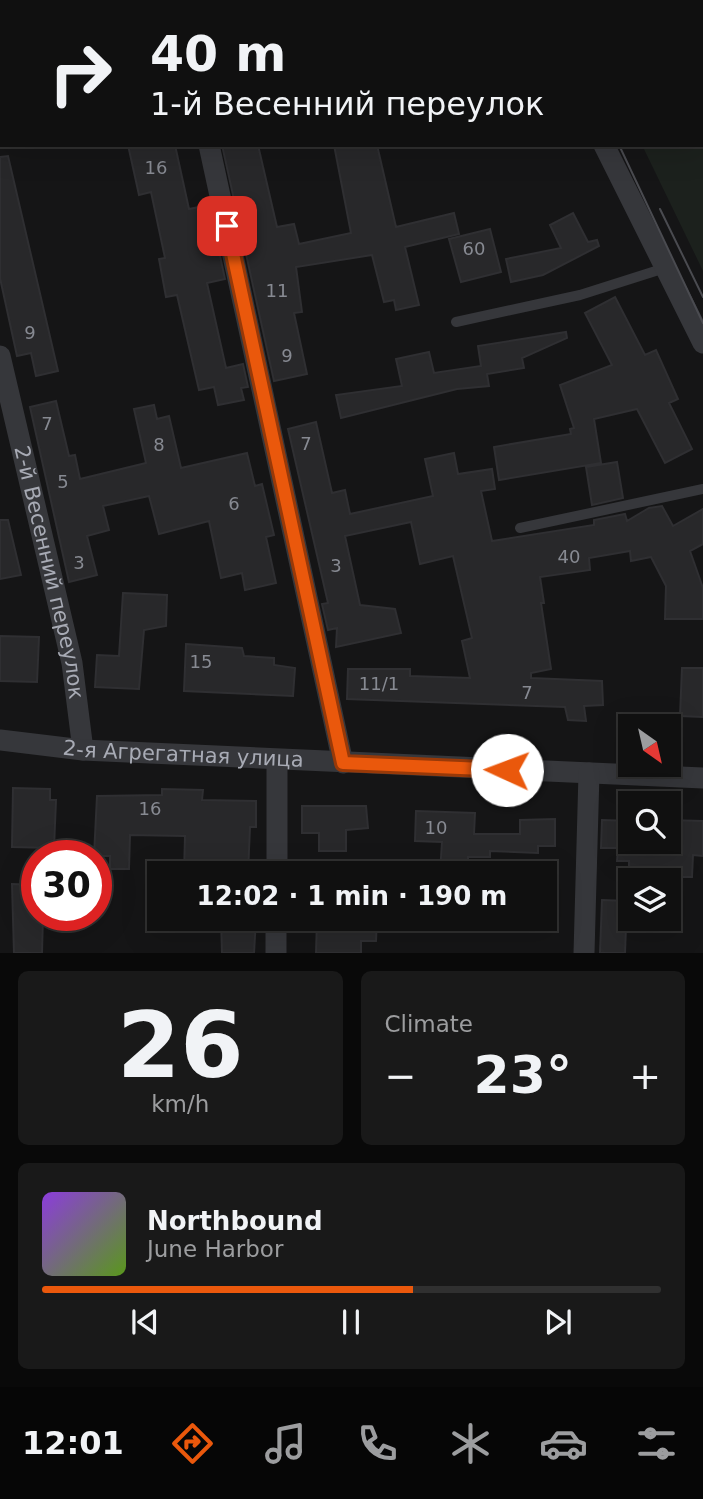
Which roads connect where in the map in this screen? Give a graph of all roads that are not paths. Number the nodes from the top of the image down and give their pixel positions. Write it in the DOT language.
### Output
graph roads {
  1 [pos="209,147"];
  2 [pos="605,147"];
  3 [pos="665,268"];
  4 [pos="456,322"];
  5 [pos="703,343"];
  6 [pos="0,356"];
  7 [pos="703,489"];
  8 [pos="520,528"];
  9 [pos="0,740"];
  10 [pos="83,750"];
  11 [pos="277,761"];
  12 [pos="343,763"];
  13 [pos="589,773"];
  14 [pos="703,778"];
  15 [pos="277,861"];
  16 [pos="276,931"];
  17 [pos="276,953"];
  18 [pos="584,953"];
  1 -- 12 [label="street"];
  2 -- 3 [label="street"];
  3 -- 4 [label="lane"];
  3 -- 5 [label="street"];
  6 -- 10 [label="street, 2-й Весенний переулок"];
  7 -- 8 [label="lane"];
  9 -- 10 [label="street, 2-я Агрегатная улица"];
  10 -- 11 [label="street, 2-я Агрегатная улица"];
  11 -- 12 [label="street, 2-я Агрегатная улица"];
  11 -- 15 [label="street"];
  12 -- 13 [label="street, 2-я Агрегатная улица"];
  13 -- 14 [label="street, 2-я Агрегатная улица"];
  13 -- 18 [label="street"];
  16 -- 17 [label="street"];
}
